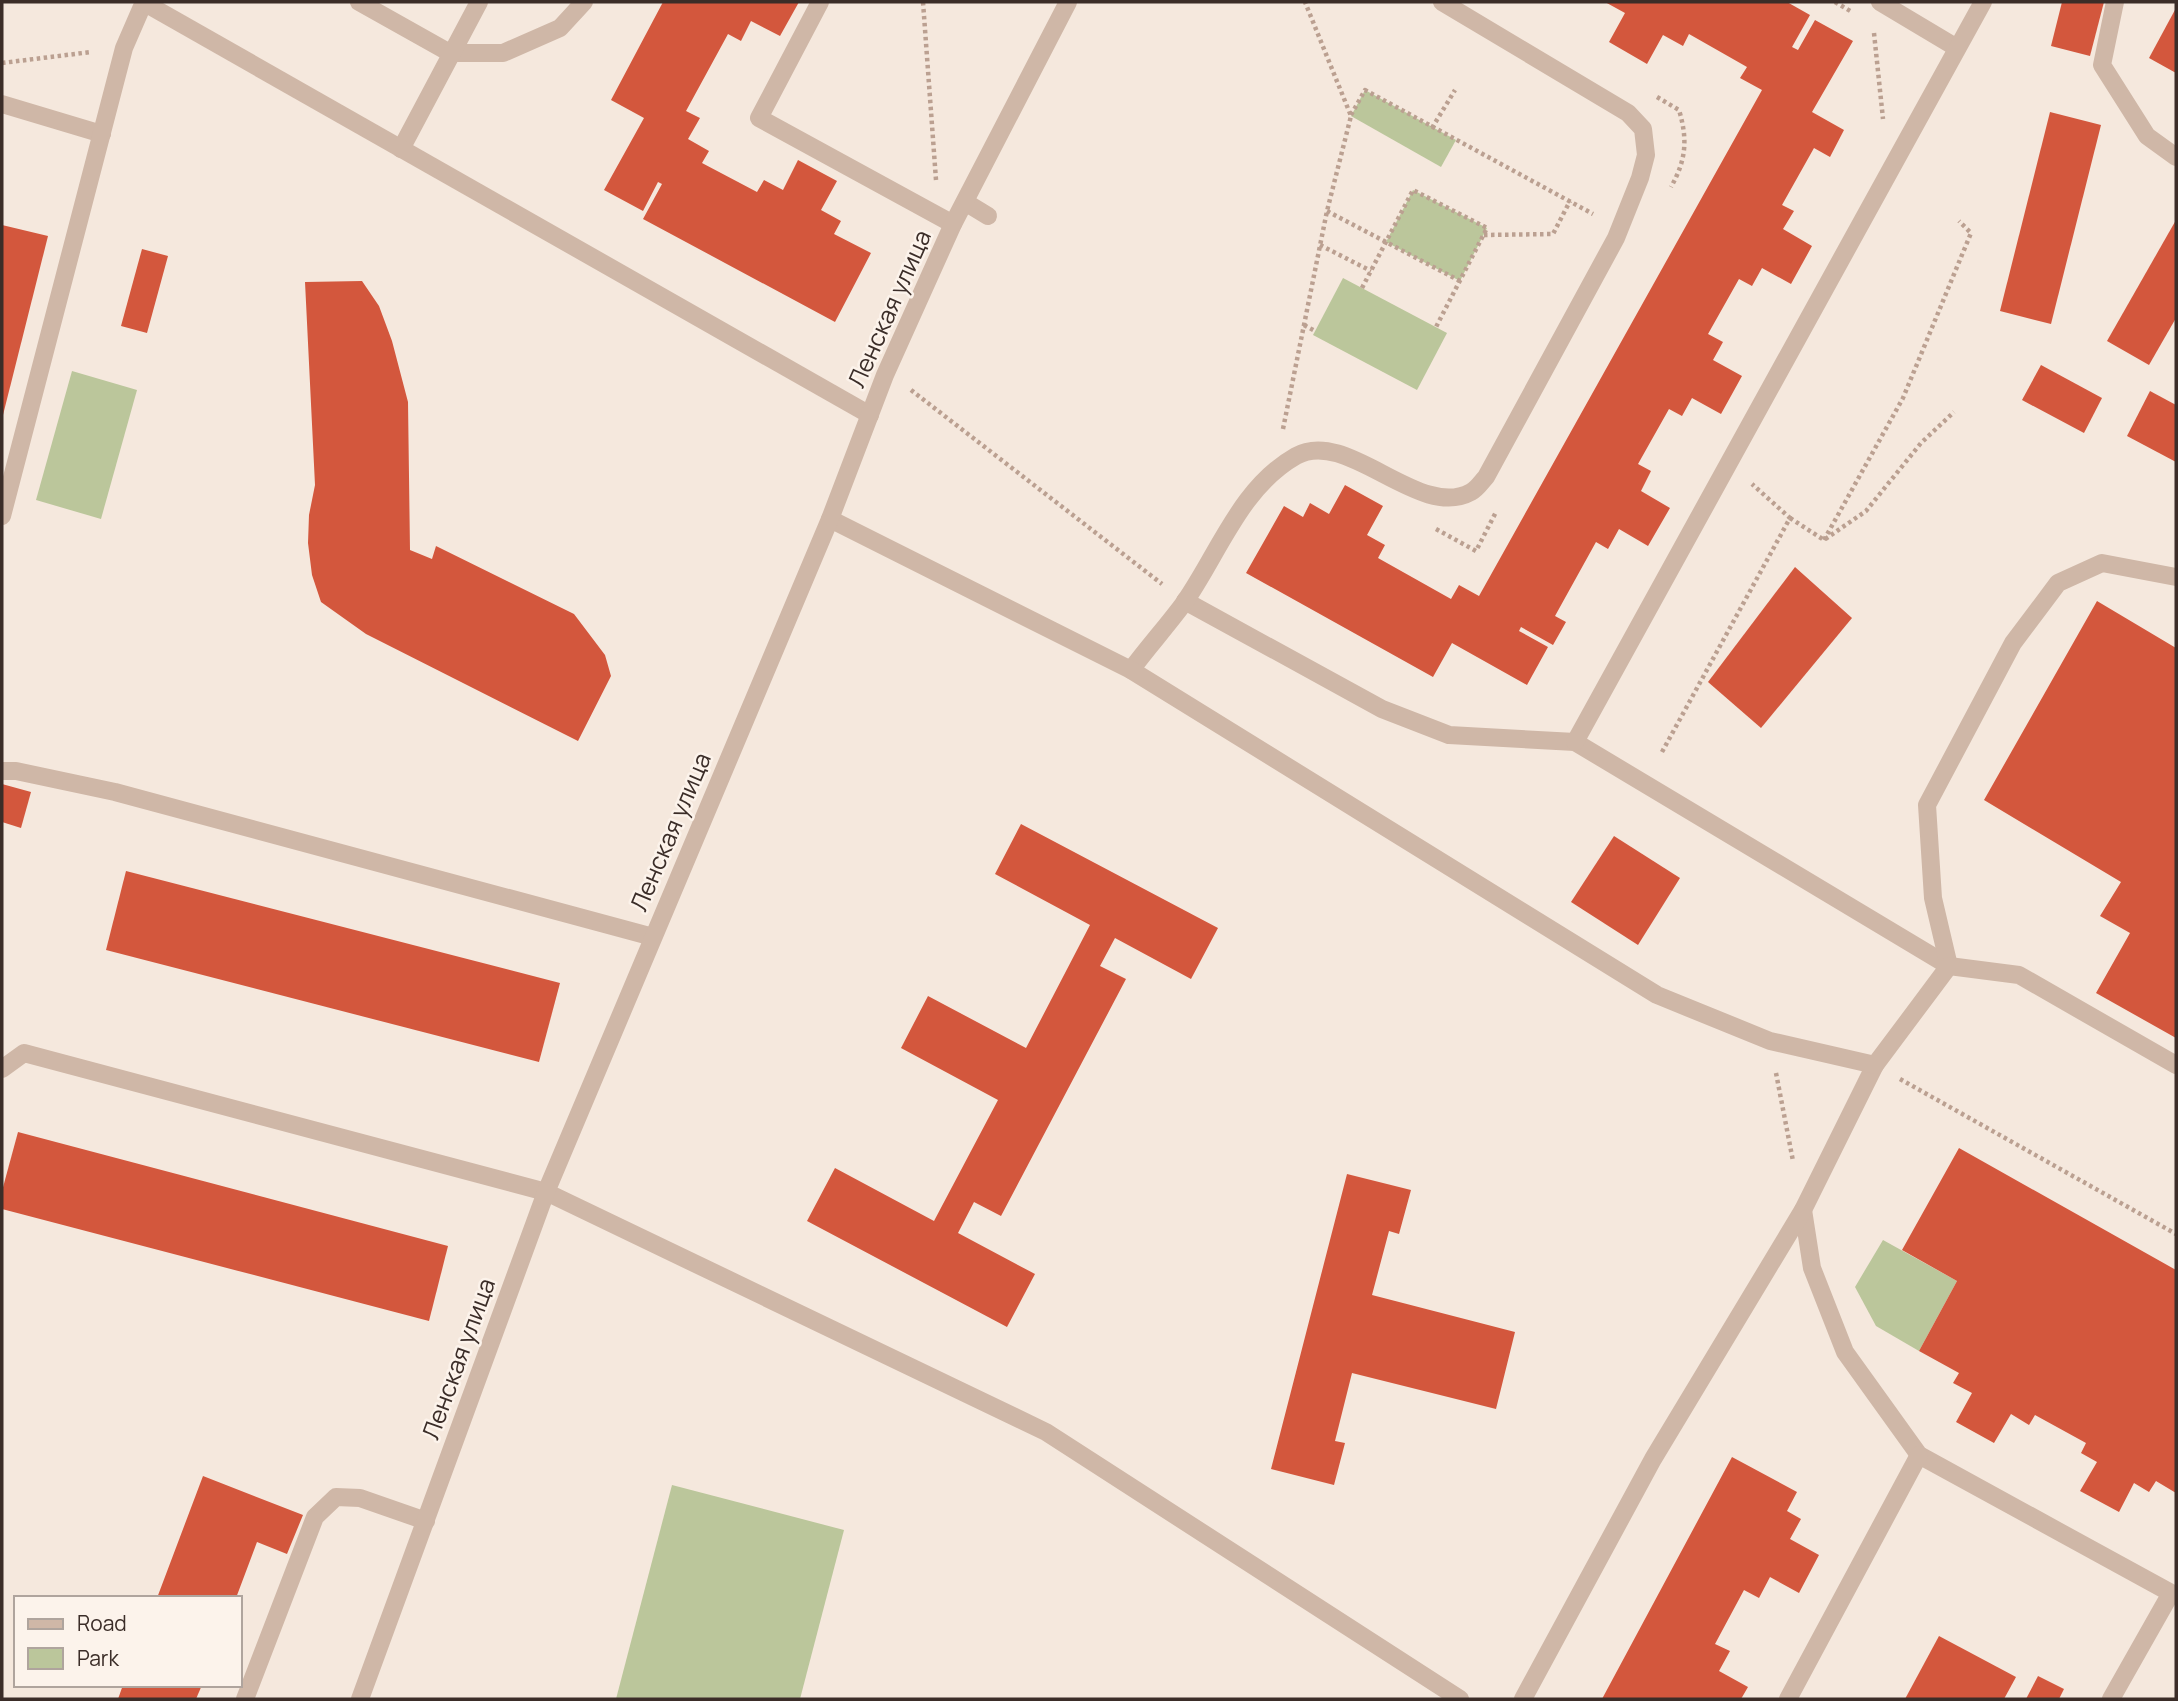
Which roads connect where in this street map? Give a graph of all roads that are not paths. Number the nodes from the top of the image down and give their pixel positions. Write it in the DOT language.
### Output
graph roads {
  1 [pos="144,2"];
  2 [pos="359,2"];
  3 [pos="479,2"];
  4 [pos="583,2"];
  5 [pos="820,2"];
  6 [pos="1069,2"];
  7 [pos="1442,2"];
  8 [pos="1880,2"];
  9 [pos="1983,2"];
  10 [pos="2115,2"];
  11 [pos="1957,48"];
  12 [pos="450,53"];
  13 [pos="2,104"];
  14 [pos="102,134"];
  15 [pos="401,149"];
  16 [pos="2176,157"];
  17 [pos="965,202"];
  18 [pos="988,216"];
  19 [pos="946,220"];
  20 [pos="870,415"];
  21 [pos="2,516"];
  22 [pos="830,519"];
  23 [pos="2176,577"];
  24 [pos="1185,601"];
  25 [pos="1131,670"];
  26 [pos="1575,742"];
  27 [pos="2,771"];
  28 [pos="653,937"];
  29 [pos="1949,966"];
  30 [pos="1875,1065"];
  31 [pos="2176,1065"];
  32 [pos="2,1069"];
  33 [pos="546,1192"];
  34 [pos="1803,1210"];
  35 [pos="1919,1455"];
  36 [pos="426,1521"];
  37 [pos="245,1699"];
  38 [pos="360,1699"];
  39 [pos="1460,1699"];
  40 [pos="1523,1699"];
  41 [pos="1788,1699"];
  42 [pos="2111,1699"];
  1 -- 14 [label="street"];
  1 -- 15 [label="street"];
  2 -- 12 [label="street"];
  3 -- 12 [label="street"];
  4 -- 12 [label="street"];
  5 -- 19 [label="street"];
  6 -- 17 [label="street, Ленская улица"];
  7 -- 24 [label="street"];
  8 -- 11 [label="street"];
  9 -- 11 [label="street"];
  10 -- 16 [label="street"];
  11 -- 26 [label="street"];
  12 -- 15 [label="street"];
  13 -- 14 [label="street"];
  14 -- 21 [label="street"];
  15 -- 20 [label="street"];
  17 -- 18 [label="street"];
  17 -- 19 [label="street, Ленская улица"];
  19 -- 20 [label="street, Ленская улица"];
  20 -- 22 [label="street, Ленская улица"];
  22 -- 25 [label="street"];
  22 -- 28 [label="street, Ленская улица"];
  23 -- 29 [label="street"];
  24 -- 25 [label="street"];
  24 -- 26 [label="street"];
  25 -- 30 [label="street"];
  26 -- 29 [label="street"];
  27 -- 28 [label="street"];
  28 -- 33 [label="street, Ленская улица"];
  29 -- 30 [label="street"];
  29 -- 31 [label="street"];
  30 -- 34 [label="street"];
  32 -- 33 [label="street"];
  33 -- 36 [label="street, Ленская улица"];
  33 -- 39 [label="street"];
  34 -- 35 [label="street"];
  34 -- 40 [label="street"];
  35 -- 41 [label="street"];
  35 -- 42 [label="street"];
  36 -- 37 [label="street"];
  36 -- 38 [label="street, Ленская улица"];
}
